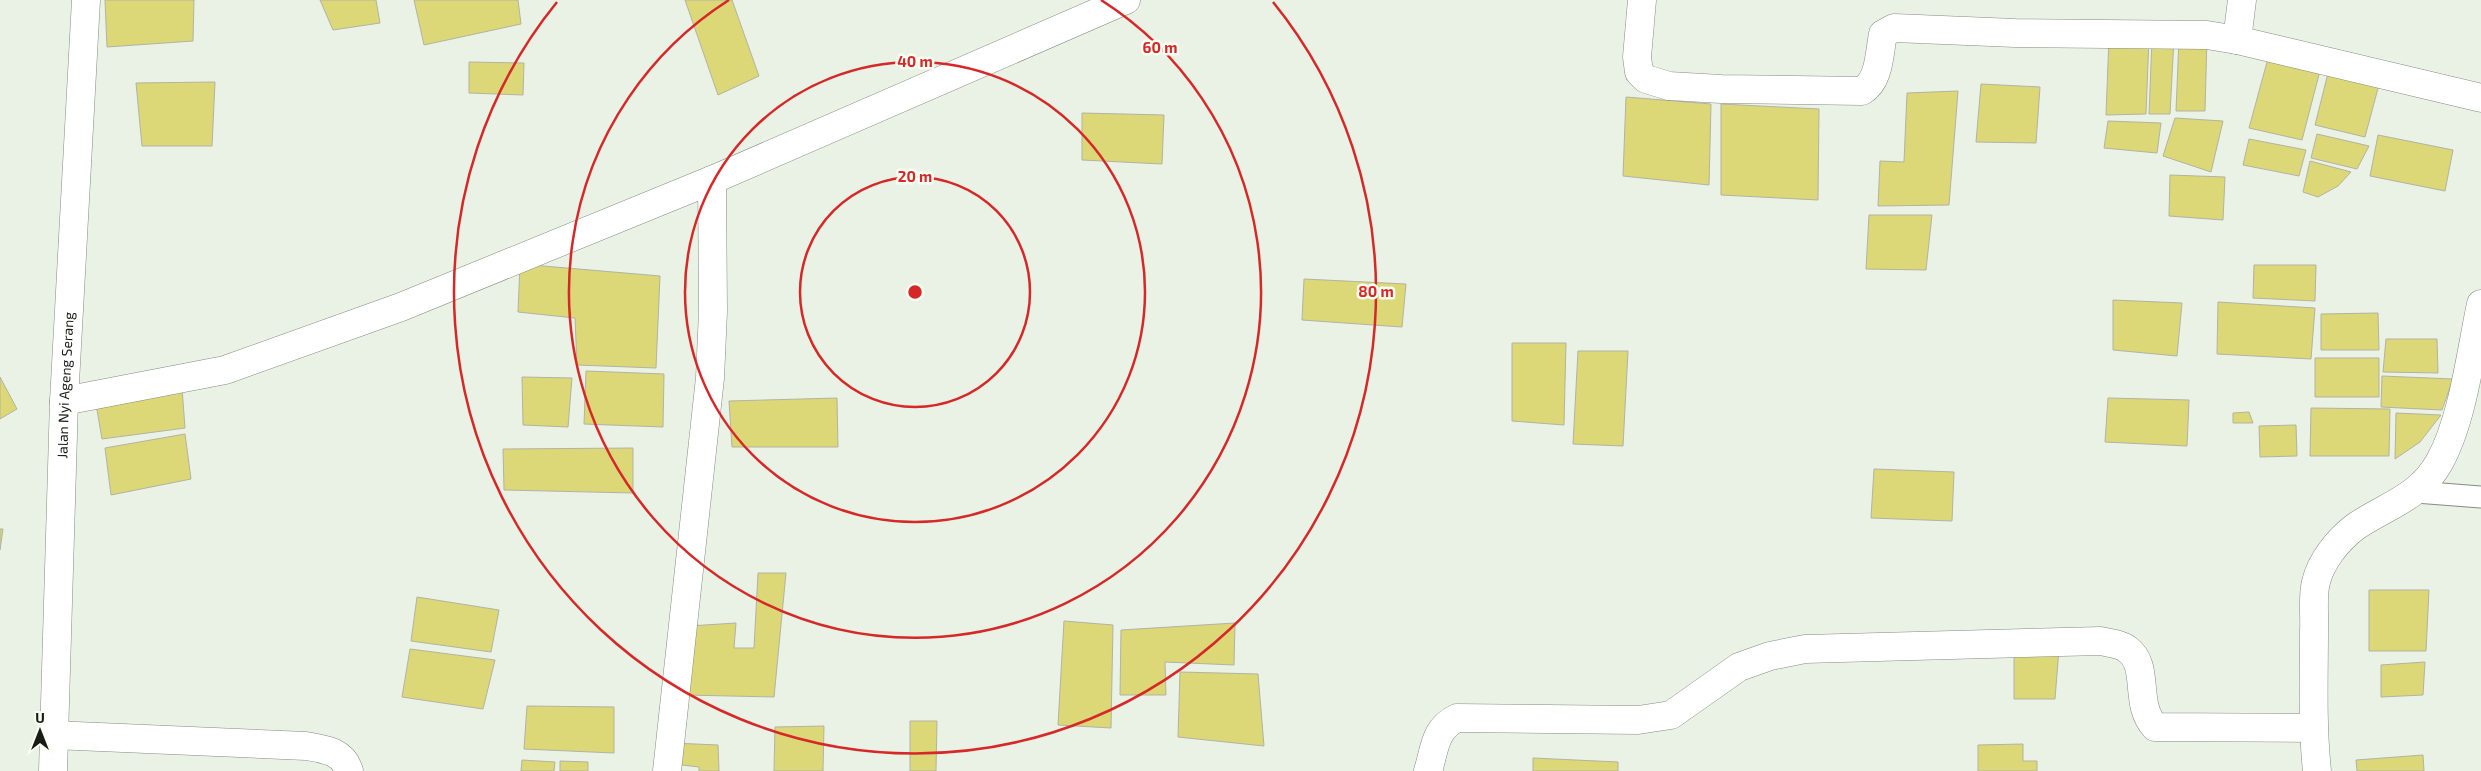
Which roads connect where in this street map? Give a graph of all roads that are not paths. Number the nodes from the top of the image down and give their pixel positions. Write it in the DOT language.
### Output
graph roads {
  1 [pos="86,0"];
  2 [pos="1126,0"];
  3 [pos="1642,0"];
  4 [pos="2242,0"];
  5 [pos="2237,40"];
  6 [pos="2481,98"];
  7 [pos="712,180"];
  8 [pos="2481,304"];
  9 [pos="64,401"];
  10 [pos="2416,492"];
  11 [pos="2481,497"];
  12 [pos="2313,728"];
  13 [pos="53,736"];
  14 [pos="53,771"];
  15 [pos="349,771"];
  16 [pos="667,771"];
  17 [pos="1428,771"];
  18 [pos="2317,771"];
  1 -- 9 [label="street, Jalan Nyi Ageng Serang"];
  2 -- 7 [label="street"];
  3 -- 5 [label="street"];
  4 -- 5 [label="street"];
  5 -- 6 [label="street"];
  7 -- 9 [label="street"];
  7 -- 16 [label="street"];
  8 -- 10 [label="street"];
  9 -- 13 [label="street, Jalan Nyi Ageng Serang"];
  10 -- 11 [label="lane"];
  10 -- 12 [label="street"];
  12 -- 17 [label="street"];
  12 -- 18 [label="street"];
  13 -- 14 [label="street, Jalan Nyi Ageng Serang"];
  13 -- 15 [label="street"];
}
